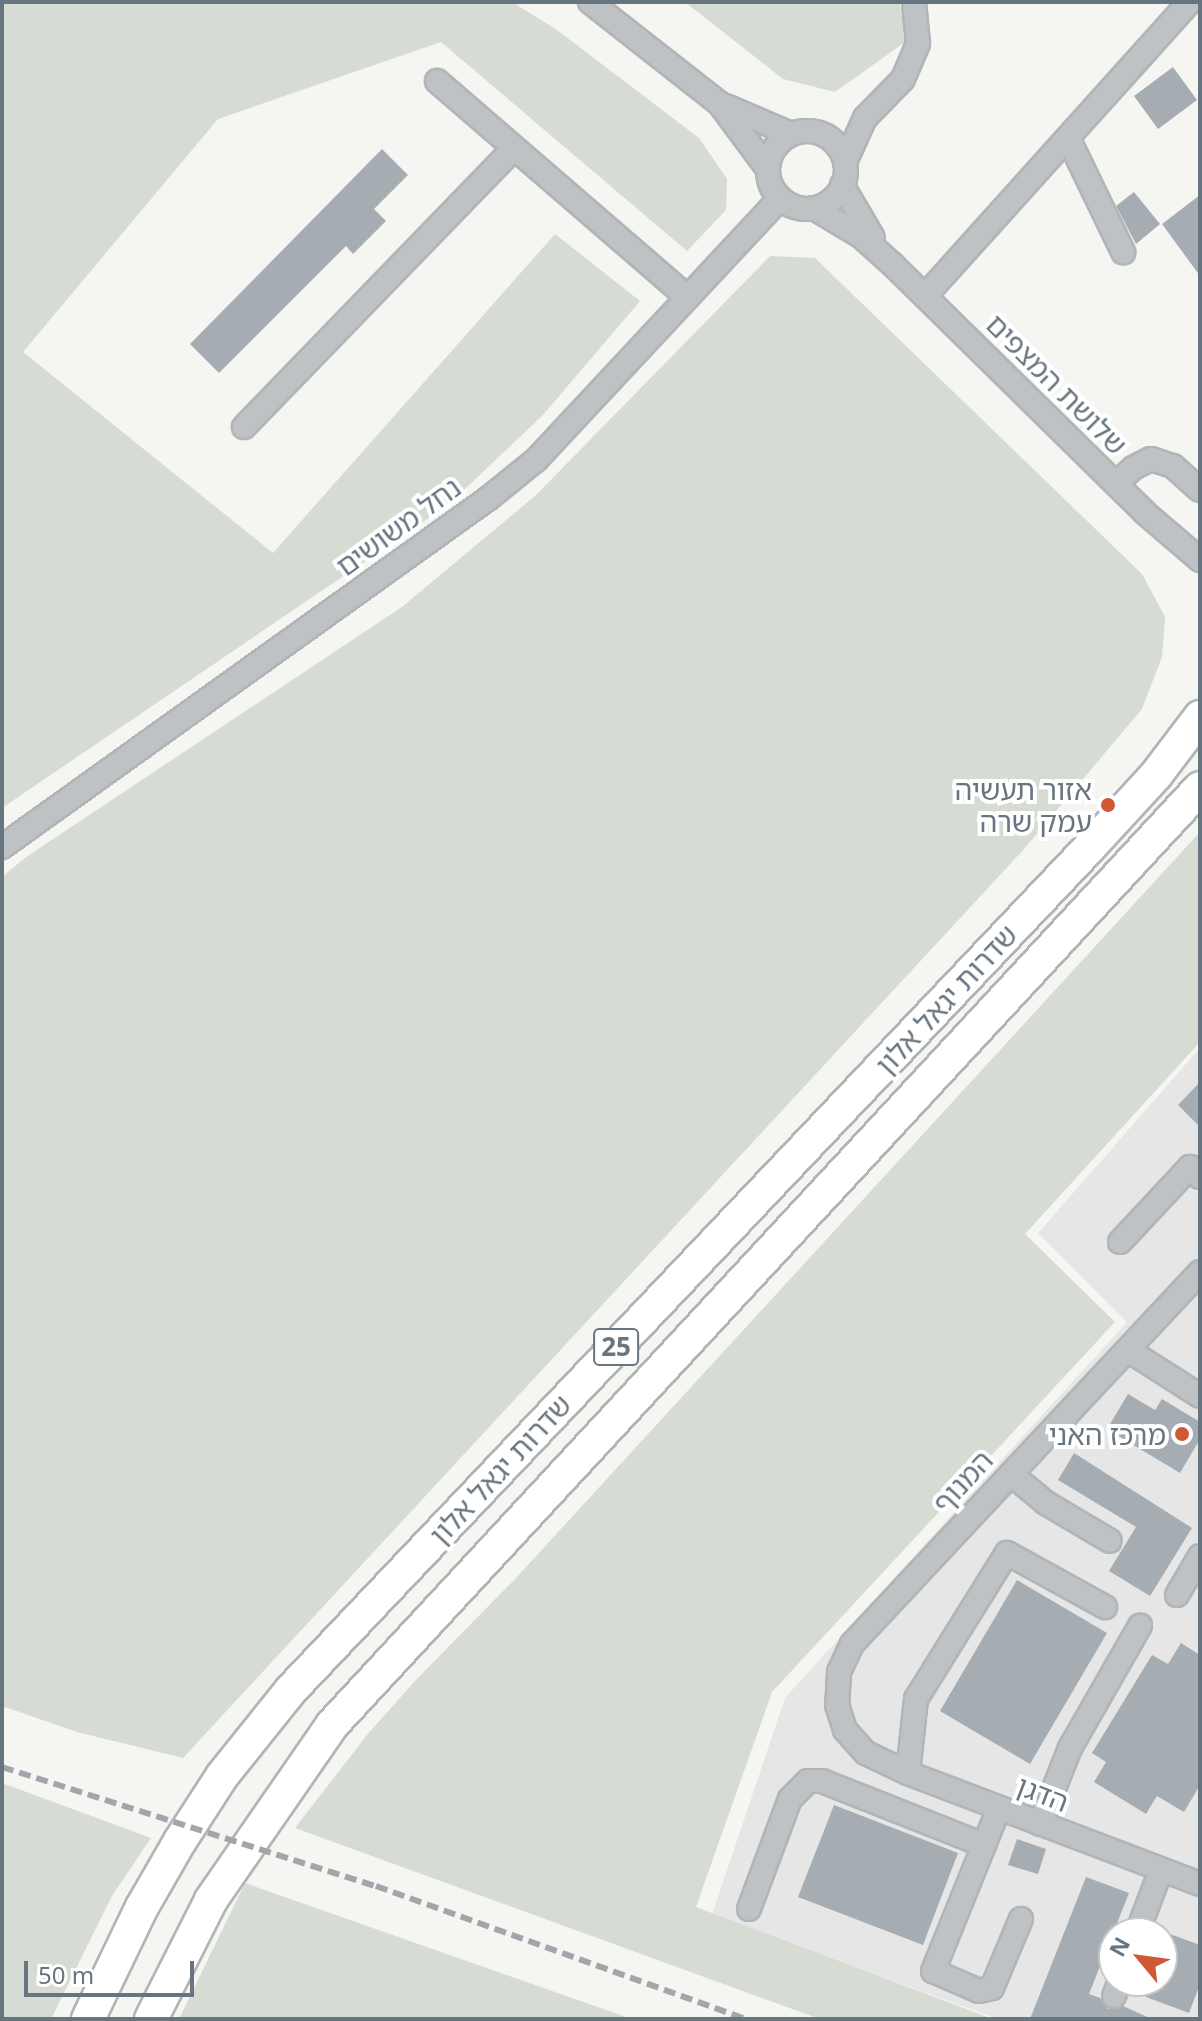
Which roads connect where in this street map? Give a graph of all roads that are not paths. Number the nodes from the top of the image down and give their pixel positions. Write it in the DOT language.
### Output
graph roads {
  1 [pos="590,2"];
  2 [pos="914,2"];
  3 [pos="1190,2"];
  4 [pos="437,81"];
  5 [pos="719,103"];
  6 [pos="874,108"];
  7 [pos="802,133"];
  8 [pos="1068,138"];
  9 [pos="514,148"];
  10 [pos="845,162"];
  11 [pos="768,169"];
  12 [pos="842,185"];
  13 [pos="780,198"];
  14 [pos="814,208"];
  15 [pos="1123,252"];
  16 [pos="893,265"];
  17 [pos="925,296"];
  18 [pos="687,297"];
  19 [pos="244,427"];
  20 [pos="1116,484"];
  21 [pos="1200,490"];
  22 [pos="1180,546"];
  23 [pos="1200,560"];
  24 [pos="1200,572"];
  25 [pos="1200,717"];
  26 [pos="1200,788"];
  27 [pos="2,847"];
  28 [pos="1200,1177"];
  29 [pos="1120,1242"];
  30 [pos="1200,1272"];
  31 [pos="1128,1350"];
  32 [pos="1200,1396"];
  33 [pos="1011,1474"];
  34 [pos="1110,1541"];
  35 [pos="1200,1556"];
  36 [pos="1177,1595"];
  37 [pos="1105,1607"];
  38 [pos="1140,1626"];
  39 [pos="866,1753"];
  40 [pos="908,1773"];
  41 [pos="999,1808"];
  42 [pos="1040,1824"];
  43 [pos="984,1845"];
  44 [pos="1161,1870"];
  45 [pos="1200,1884"];
  46 [pos="749,1909"];
  47 [pos="1143,1917"];
  48 [pos="1021,1919"];
  49 [pos="88,2019"];
  50 [pos="151,2019"];
  1 -- 5 [label="street"];
  2 -- 6 [label="street"];
  3 -- 8 [label="street"];
  4 -- 9 [label="street"];
  5 -- 7 [label="street"];
  5 -- 11 [label="street"];
  6 -- 7 [label="street"];
  6 -- 10 [label="street"];
  7 -- 10 [label="street"];
  7 -- 11 [label="street"];
  8 -- 15 [label="street"];
  8 -- 17 [label="street"];
  9 -- 18 [label="street"];
  9 -- 19 [label="street"];
  10 -- 12 [label="street"];
  11 -- 13 [label="street"];
  12 -- 14 [label="street"];
  12 -- 16 [label="street, שלושת המצפים"];
  13 -- 14 [label="street"];
  13 -- 18 [label="street, נחל משושים"];
  14 -- 16 [label="street, שלושת המצפים"];
  16 -- 17 [label="street, שלושת המצפים"];
  17 -- 20 [label="street, שלושת המצפים"];
  18 -- 27 [label="street, נחל משושים"];
  20 -- 21 [label="street"];
  20 -- 22 [label="street, שלושת המצפים"];
  22 -- 23 [label="street, שלושת המצפים"];
  22 -- 24 [label="street, שלושת המצפים"];
  25 -- 49 [label="highway, שדרות יגאל אלון / 25"];
  26 -- 50 [label="highway, שדרות יגאל אלון / 25"];
  28 -- 29 [label="street"];
  30 -- 31 [label="street, המנוף"];
  31 -- 32 [label="street"];
  31 -- 33 [label="street, המנוף"];
  33 -- 34 [label="street"];
  33 -- 39 [label="street, המנוף"];
  35 -- 36 [label="street"];
  37 -- 40 [label="street"];
  38 -- 42 [label="street"];
  39 -- 40 [label="street, הדגן"];
  40 -- 41 [label="street, הדגן"];
  41 -- 42 [label="street, הדגן"];
  41 -- 43 [label="street"];
  42 -- 44 [label="street, הדגן"];
  43 -- 46 [label="street"];
  43 -- 48 [label="street"];
  44 -- 45 [label="street, הדגן"];
  44 -- 47 [label="street"];
}
